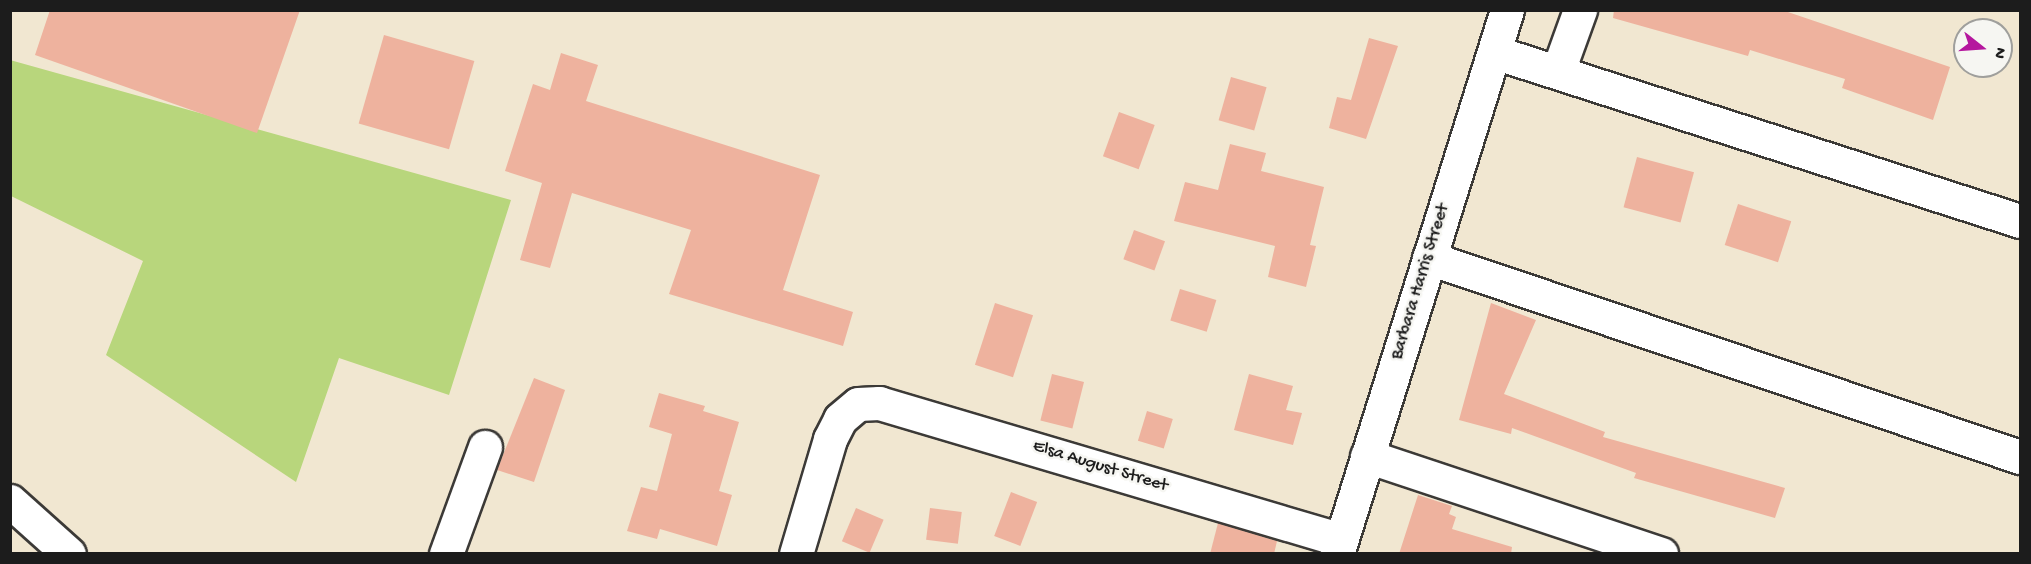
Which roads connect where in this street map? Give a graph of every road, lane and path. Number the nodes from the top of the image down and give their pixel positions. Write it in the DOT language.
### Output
graph roads {
  1 [pos="1507,10"];
  2 [pos="1580,10"];
  3 [pos="1494,52"];
  4 [pos="1558,71"];
  5 [pos="2020,221"];
  6 [pos="1429,258"];
  7 [pos="485,447"];
  8 [pos="1367,456"];
  9 [pos="2020,457"];
  10 [pos="10,501"];
  11 [pos="1339,547"];
  12 [pos="69,554"];
  13 [pos="446,554"];
  14 [pos="796,554"];
  15 [pos="1661,554"];
  1 -- 3 [label="street, Barbara Harris Street"];
  2 -- 4 [label="street"];
  3 -- 4 [label="street"];
  3 -- 6 [label="street, Barbara Harris Street"];
  4 -- 5 [label="street"];
  6 -- 8 [label="street, Barbara Harris Street"];
  6 -- 9 [label="street"];
  7 -- 13 [label="street"];
  8 -- 11 [label="street, Barbara Harris Street"];
  8 -- 15 [label="street"];
  10 -- 12 [label="street"];
  11 -- 14 [label="street, Elsa August Street"];
}
